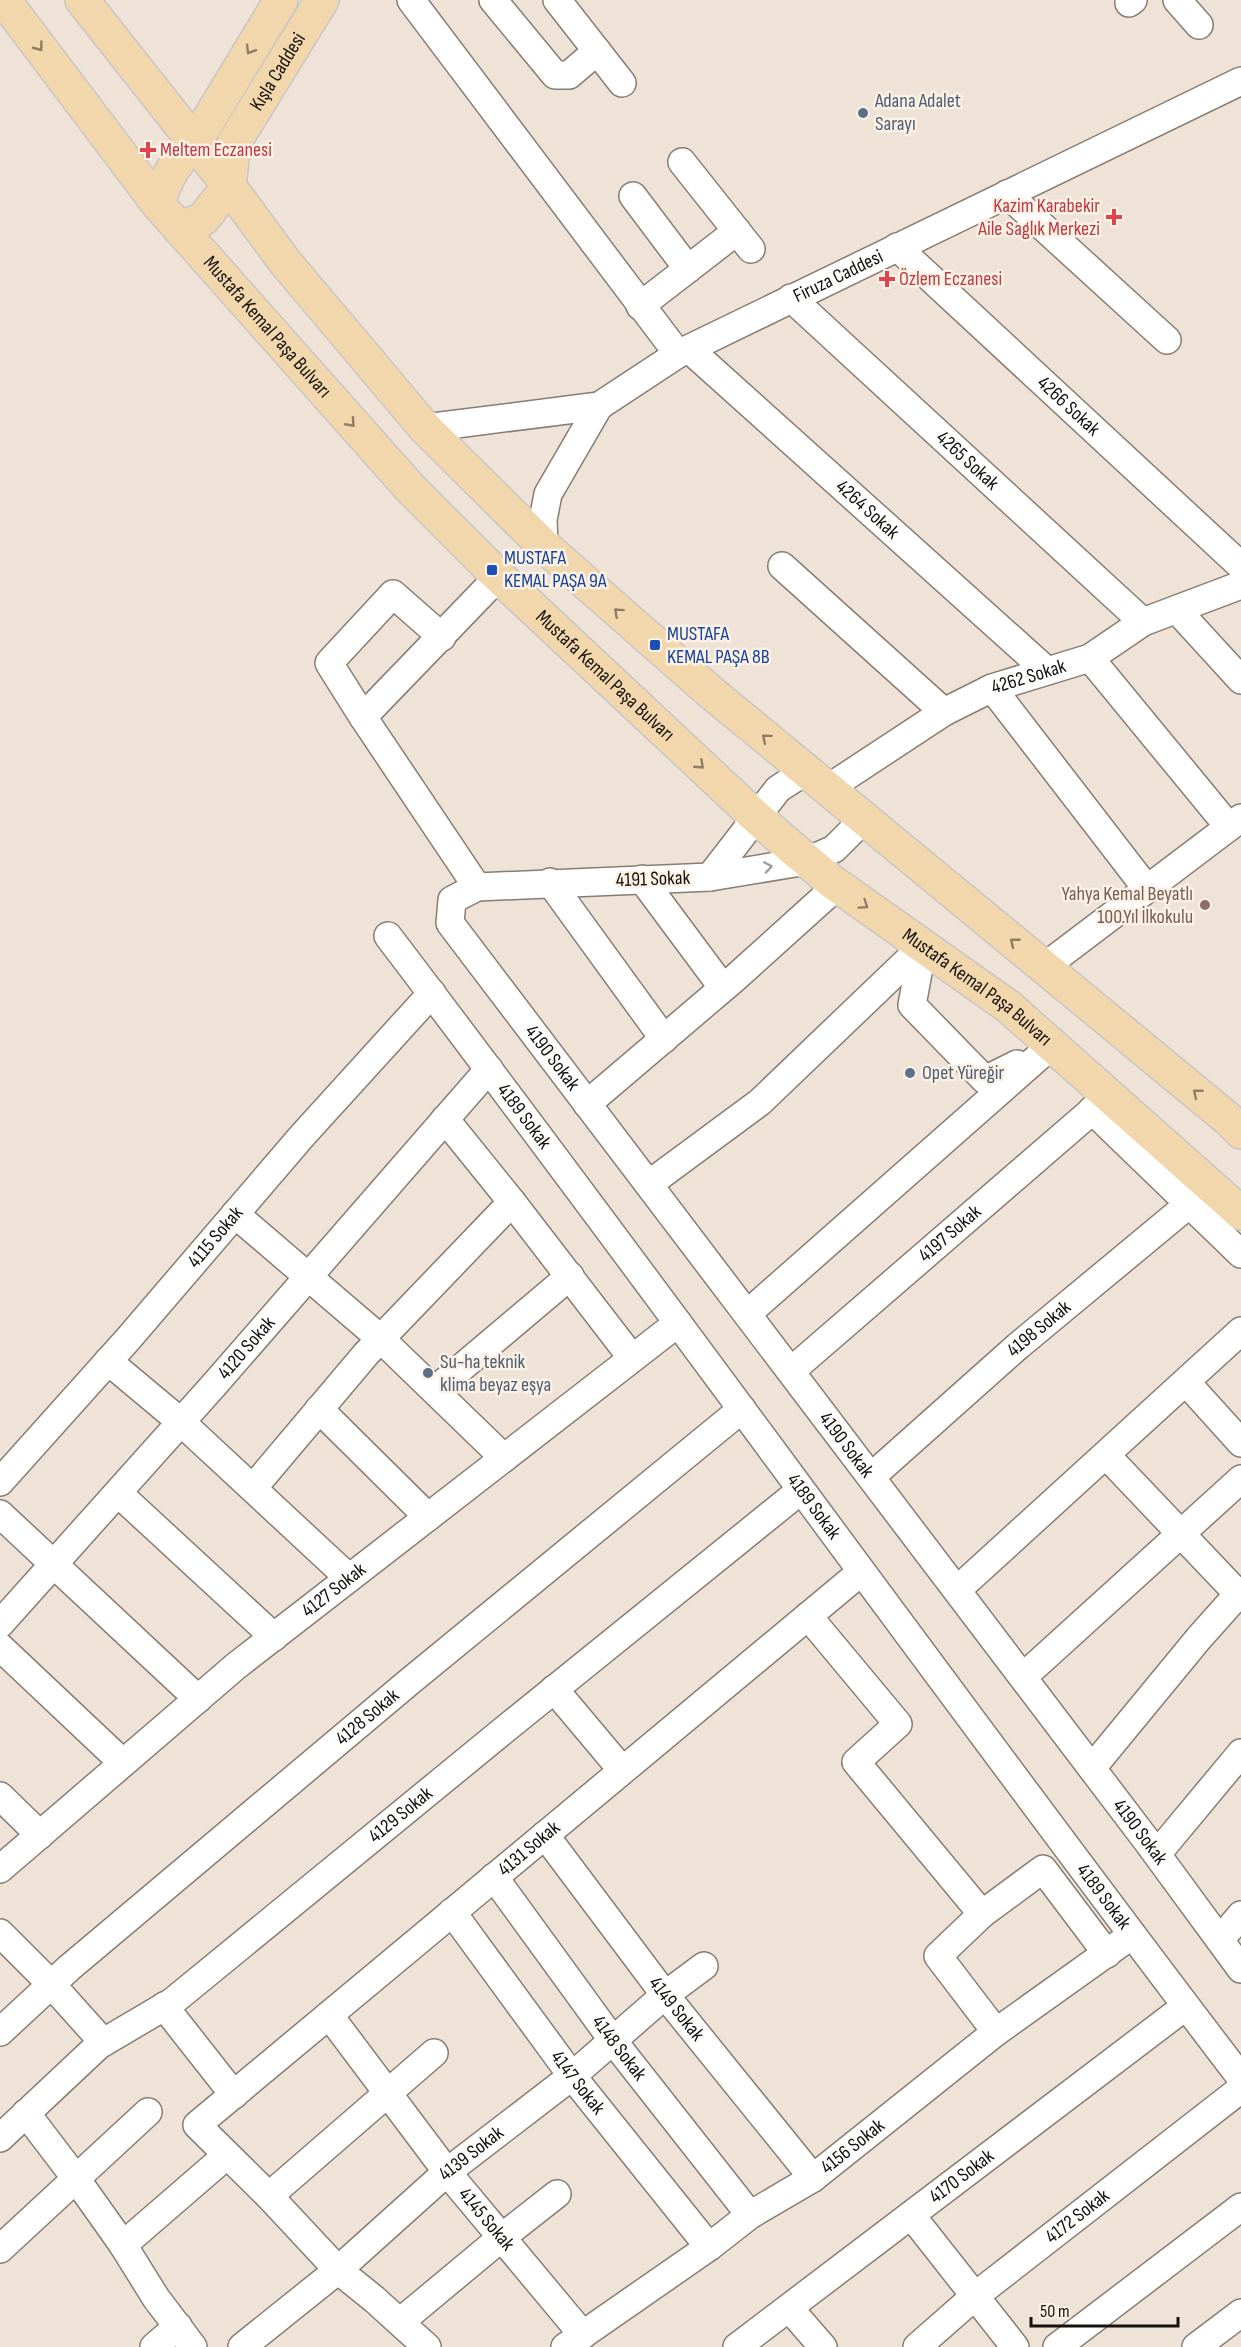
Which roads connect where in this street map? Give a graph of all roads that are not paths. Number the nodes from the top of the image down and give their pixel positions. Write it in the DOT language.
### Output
graph roads {
  1 [pos="4,0"];
  2 [pos="82,0"];
  3 [pos="280,0"];
  4 [pos="322,0"];
  5 [pos="411,0"];
  6 [pos="493,0"];
  7 [pos="557,0"];
  8 [pos="1178,0"];
  9 [pos="1199,25"];
  10 [pos="597,51"];
  11 [pos="1241,81"];
  12 [pos="622,83"];
  13 [pos="195,142"];
  14 [pos="682,162"];
  15 [pos="229,186"];
  16 [pos="1007,194"];
  17 [pos="633,196"];
  18 [pos="158,204"];
  19 [pos="180,229"];
  20 [pos="897,247"];
  21 [pos="688,269"];
  22 [pos="791,298"];
  23 [pos="640,306"];
  24 [pos="1167,340"];
  25 [pos="684,351"];
  26 [pos="599,406"];
  27 [pos="425,428"];
  28 [pos="544,546"];
  29 [pos="782,566"];
  30 [pos="1241,566"];
  31 [pos="499,576"];
  32 [pos="1241,585"];
  33 [pos="1178,610"];
  34 [pos="1143,622"];
  35 [pos="442,637"];
  36 [pos="1090,658"];
  37 [pos="1046,670"];
  38 [pos="1241,680"];
  39 [pos="992,688"];
  40 [pos="944,712"];
  41 [pos="363,717"];
  42 [pos="817,780"];
  43 [pos="757,818"];
  44 [pos="864,819"];
  45 [pos="1235,822"];
  46 [pos="807,861"];
  47 [pos="710,877"];
  48 [pos="642,879"];
  49 [pos="550,882"];
  50 [pos="837,886"];
  51 [pos="477,887"];
  52 [pos="1147,889"];
  53 [pos="450,923"];
  54 [pos="388,936"];
  55 [pos="923,946"];
  56 [pos="1044,968"];
  57 [pos="723,988"];
  58 [pos="432,993"];
  59 [pos="664,1039"];
  60 [pos="1052,1045"];
  61 [pos="489,1069"];
  62 [pos="1100,1103"];
  63 [pos="587,1104"];
  64 [pos="445,1119"];
  65 [pos="1241,1132"];
  66 [pos="648,1185"];
  67 [pos="1200,1195"];
  68 [pos="512,1202"];
  69 [pos="1241,1213"];
  70 [pos="235,1214"];
  71 [pos="1241,1254"];
  72 [pos="309,1276"];
  73 [pos="570,1276"];
  74 [pos="747,1314"];
  75 [pos="678,1323"];
  76 [pos="1241,1331"];
  77 [pos="381,1338"];
  78 [pos="632,1358"];
  79 [pos="108,1361"];
  80 [pos="790,1371"];
  81 [pos="1186,1382"];
  82 [pos="435,1390"];
  83 [pos="319,1409"];
  84 [pos="742,1409"];
  85 [pos="181,1422"];
  86 [pos="1241,1443"];
  87 [pos="1106,1455"];
  88 [pos="504,1458"];
  89 [pos="871,1477"];
  90 [pos="1241,1479"];
  91 [pos="0,1482"];
  92 [pos="253,1488"];
  93 [pos="801,1490"];
  94 [pos="118,1493"];
  95 [pos="0,1514"];
  96 [pos="428,1516"];
  97 [pos="1180,1533"];
  98 [pos="54,1564"];
  99 [pos="861,1572"];
  100 [pos="349,1578"];
  101 [pos="957,1590"];
  102 [pos="1240,1594"];
  103 [pos="808,1616"];
  104 [pos="0,1624"];
  105 [pos="274,1637"];
  106 [pos="0,1647"];
  107 [pos="1023,1677"];
  108 [pos="554,1689"];
  109 [pos="198,1699"];
  110 [pos="1241,1753"];
  111 [pos="123,1763"];
  112 [pos="1092,1768"];
  113 [pos="622,1770"];
  114 [pos="0,1796"];
  115 [pos="40,1835"];
  116 [pos="544,1835"];
  117 [pos="1157,1854"];
  118 [pos="0,1869"];
  119 [pos="494,1877"];
  120 [pos="452,1912"];
  121 [pos="982,1914"];
  122 [pos="1241,1915"];
  123 [pos="0,1933"];
  124 [pos="1132,1935"];
  125 [pos="1220,1940"];
  126 [pos="1107,1954"];
  127 [pos="704,1966"];
  128 [pos="1241,1969"];
  129 [pos="51,1984"];
  130 [pos="665,1995"];
  131 [pos="164,2006"];
  132 [pos="1186,2006"];
  133 [pos="329,2015"];
  134 [pos="0,2032"];
  135 [pos="996,2032"];
  136 [pos="103,2042"];
  137 [pos="614,2042"];
  138 [pos="434,2053"];
  139 [pos="572,2076"];
  140 [pos="1241,2078"];
  141 [pos="1241,2089"];
  142 [pos="389,2092"];
  143 [pos="234,2095"];
  144 [pos="148,2112"];
  145 [pos="26,2113"];
  146 [pos="0,2138"];
  147 [pos="227,2155"];
  148 [pos="447,2172"];
  149 [pos="813,2178"];
  150 [pos="77,2180"];
  151 [pos="557,2194"];
  152 [pos="269,2196"];
  153 [pos="1241,2207"];
  154 [pos="750,2215"];
  155 [pos="911,2215"];
  156 [pos="501,2238"];
  157 [pos="123,2245"];
  158 [pos="709,2247"];
  159 [pos="0,2249"];
  160 [pos="338,2270"];
  161 [pos="975,2296"];
  162 [pos="789,2307"];
  163 [pos="1241,2313"];
  164 [pos="400,2322"];
  165 [pos="185,2336"];
  166 [pos="574,2341"];
  167 [pos="154,2347"];
  168 [pos="243,2347"];
  169 [pos="427,2347"];
  170 [pos="737,2347"];
  171 [pos="823,2347"];
  172 [pos="917,2347"];
  173 [pos="1015,2347"];
  174 [pos="1057,2347"];
  175 [pos="1196,2347"];
  1 -- 18 [label="main road, Mustafa Kemal Paşa Bulvarı, one-way"];
  2 -- 13 [label="main road"];
  3 -- 13 [label="main road, one-way"];
  4 -- 15 [label="main road, Kışla Caddesi"];
  5 -- 23 [label="street, 4264 Sokak"];
  6 -- 10 [label="street"];
  7 -- 10 [label="street"];
  8 -- 9 [label="street"];
  10 -- 12 [label="street"];
  11 -- 16 [label="street, Firuza Caddesi"];
  13 -- 15 [label="main road"];
  13 -- 18 [label="main road"];
  14 -- 21 [label="street"];
  15 -- 19 [label="main road"];
  15 -- 27 [label="main road"];
  16 -- 20 [label="street, Firuza Caddesi"];
  16 -- 24 [label="street"];
  17 -- 21 [label="street"];
  18 -- 19 [label="main road, Mustafa Kemal Paşa Bulvarı"];
  19 -- 31 [label="main road, Mustafa Kemal Paşa Bulvarı, one-way"];
  20 -- 22 [label="street, Firuza Caddesi"];
  20 -- 30 [label="street, 4266 Sokak"];
  21 -- 23 [label="street"];
  22 -- 25 [label="street, Firuza Caddesi"];
  22 -- 34 [label="street, 4265 Sokak"];
  23 -- 25 [label="street, 4264 Sokak"];
  25 -- 26 [label="street, Firuza Caddesi"];
  25 -- 37 [label="street, 4264 Sokak"];
  26 -- 27 [label="street, Firuza Caddesi"];
  26 -- 28 [label="street"];
  27 -- 28 [label="main road"];
  42 -- 28 [label="main road, one-way"];
  29 -- 40 [label="street"];
  31 -- 35 [label="street"];
  31 -- 43 [label="main road, Mustafa Kemal Paşa Bulvarı, one-way"];
  32 -- 33 [label="street, 4262 Sokak"];
  33 -- 34 [label="street, 4262 Sokak"];
  33 -- 38 [label="street"];
  34 -- 36 [label="street, 4262 Sokak"];
  35 -- 41 [label="street"];
  35 -- 41 [label="street"];
  36 -- 37 [label="street, 4262 Sokak"];
  36 -- 45 [label="street"];
  37 -- 39 [label="street, 4262 Sokak"];
  39 -- 40 [label="street, 4262 Sokak"];
  39 -- 52 [label="street"];
  40 -- 42 [label="street, 4262 Sokak"];
  41 -- 51 [label="street"];
  42 -- 43 [label="street, 4262 Sokak"];
  42 -- 44 [label="main road"];
  43 -- 46 [label="main road, Mustafa Kemal Paşa Bulvarı"];
  43 -- 47 [label="street, 4262 Sokak"];
  44 -- 46 [label="street, 4191 Sokak"];
  56 -- 44 [label="main road, one-way"];
  45 -- 52 [label="street"];
  47 -- 46 [label="street, 4191 Sokak, one-way"];
  46 -- 50 [label="main road, Mustafa Kemal Paşa Bulvarı"];
  47 -- 48 [label="street, 4191 Sokak"];
  48 -- 49 [label="street, 4191 Sokak"];
  48 -- 57 [label="street"];
  49 -- 51 [label="street, 4191 Sokak"];
  49 -- 59 [label="street"];
  50 -- 55 [label="main road, Mustafa Kemal Paşa Bulvarı, one-way"];
  50 -- 57 [label="street"];
  51 -- 53 [label="street, 4191 Sokak"];
  52 -- 56 [label="street"];
  53 -- 63 [label="street, 4190 Sokak"];
  54 -- 58 [label="street, 4189 Sokak"];
  55 -- 60 [label="main road, Mustafa Kemal Paşa Bulvarı"];
  55 -- 60 [label="street"];
  55 -- 66 [label="street"];
  65 -- 56 [label="main road, one-way"];
  57 -- 59 [label="street"];
  58 -- 61 [label="street, 4189 Sokak"];
  58 -- 70 [label="street, 4115 Sokak"];
  59 -- 63 [label="street"];
  60 -- 62 [label="main road, Mustafa Kemal Paşa Bulvarı"];
  60 -- 74 [label="street"];
  61 -- 64 [label="street, 4120 Sokak"];
  61 -- 75 [label="street, 4189 Sokak"];
  62 -- 67 [label="main road, Mustafa Kemal Paşa Bulvarı"];
  62 -- 80 [label="street, 4197 Sokak"];
  63 -- 66 [label="street, 4190 Sokak"];
  64 -- 68 [label="street"];
  64 -- 72 [label="street, 4120 Sokak"];
  66 -- 74 [label="street, 4190 Sokak"];
  67 -- 69 [label="main road, Mustafa Kemal Paşa Bulvarı"];
  67 -- 71 [label="street"];
  67 -- 89 [label="street, 4198 Sokak"];
  68 -- 73 [label="street"];
  68 -- 77 [label="street"];
  70 -- 72 [label="street"];
  70 -- 79 [label="street, 4115 Sokak"];
  72 -- 77 [label="street"];
  72 -- 85 [label="street, 4120 Sokak"];
  73 -- 78 [label="street"];
  73 -- 82 [label="street"];
  74 -- 80 [label="street, 4190 Sokak"];
  75 -- 78 [label="street, 4127 Sokak"];
  75 -- 84 [label="street, 4189 Sokak"];
  76 -- 81 [label="street"];
  77 -- 82 [label="street"];
  77 -- 83 [label="street"];
  78 -- 88 [label="street, 4127 Sokak"];
  79 -- 85 [label="street"];
  79 -- 91 [label="street, 4115 Sokak"];
  80 -- 89 [label="street, 4190 Sokak"];
  81 -- 86 [label="street"];
  81 -- 87 [label="street"];
  82 -- 88 [label="street"];
  83 -- 92 [label="street"];
  83 -- 96 [label="street"];
  84 -- 93 [label="street, 4189 Sokak"];
  84 -- 129 [label="street, 4128 Sokak"];
  85 -- 92 [label="street"];
  85 -- 94 [label="street, 4120 Sokak"];
  87 -- 97 [label="street"];
  87 -- 101 [label="street"];
  88 -- 96 [label="street, 4127 Sokak"];
  89 -- 101 [label="street, 4190 Sokak"];
  90 -- 97 [label="street"];
  92 -- 100 [label="street"];
  93 -- 99 [label="street, 4189 Sokak"];
  93 -- 108 [label="street, 4129 Sokak"];
  94 -- 98 [label="street, 4120 Sokak"];
  94 -- 105 [label="street"];
  95 -- 98 [label="street"];
  96 -- 100 [label="street, 4127 Sokak"];
  97 -- 102 [label="street"];
  97 -- 107 [label="street"];
  98 -- 104 [label="street, 4120 Sokak"];
  98 -- 109 [label="street"];
  99 -- 103 [label="street, 4131 Sokak"];
  99 -- 124 [label="street, 4189 Sokak"];
  100 -- 105 [label="street, 4127 Sokak"];
  101 -- 107 [label="street, 4190 Sokak"];
  102 -- 112 [label="street"];
  103 -- 113 [label="street, 4131 Sokak"];
  103 -- 121 [label="street"];
  105 -- 109 [label="street, 4127 Sokak"];
  106 -- 111 [label="street"];
  107 -- 112 [label="street, 4190 Sokak"];
  108 -- 113 [label="street"];
  108 -- 131 [label="street, 4129 Sokak"];
  109 -- 111 [label="street, 4127 Sokak"];
  110 -- 117 [label="street"];
  111 -- 115 [label="street, 4127 Sokak"];
  112 -- 117 [label="street, 4190 Sokak"];
  113 -- 116 [label="street, 4131 Sokak"];
  114 -- 115 [label="street"];
  115 -- 118 [label="street, 4127 Sokak"];
  116 -- 119 [label="street, 4131 Sokak"];
  116 -- 130 [label="street, 4149 Sokak"];
  117 -- 125 [label="street, 4190 Sokak"];
  119 -- 120 [label="street, 4131 Sokak"];
  119 -- 137 [label="street, 4148 Sokak"];
  120 -- 133 [label="street, 4131 Sokak"];
  120 -- 139 [label="street, 4147 Sokak"];
  121 -- 126 [label="street"];
  121 -- 135 [label="street"];
  122 -- 125 [label="street"];
  123 -- 129 [label="street"];
  124 -- 126 [label="street, 4156 Sokak"];
  124 -- 132 [label="street, 4189 Sokak"];
  125 -- 128 [label="street, 4190 Sokak"];
  126 -- 135 [label="street, 4156 Sokak"];
  127 -- 130 [label="street, 4139 Sokak"];
  129 -- 134 [label="street, 4128 Sokak"];
  129 -- 136 [label="street"];
  130 -- 137 [label="street, 4139 Sokak"];
  130 -- 149 [label="street, 4149 Sokak"];
  131 -- 136 [label="street, 4129 Sokak"];
  131 -- 143 [label="street"];
  132 -- 140 [label="street, 4189 Sokak"];
  132 -- 155 [label="street, 4170 Sokak"];
  133 -- 142 [label="street, 4145 Sokak"];
  133 -- 143 [label="street, 4131 Sokak"];
  135 -- 149 [label="street, 4156 Sokak"];
  136 -- 145 [label="street, 4129 Sokak"];
  137 -- 139 [label="street, 4139 Sokak"];
  137 -- 154 [label="street, 4148 Sokak"];
  138 -- 142 [label="street"];
  139 -- 148 [label="street, 4139 Sokak"];
  139 -- 158 [label="street, 4147 Sokak"];
  141 -- 161 [label="street, 4172 Sokak"];
  142 -- 148 [label="street, 4145 Sokak"];
  142 -- 152 [label="street"];
  143 -- 147 [label="street, 4131 Sokak"];
  144 -- 150 [label="street"];
  145 -- 146 [label="street, 4129 Sokak"];
  145 -- 150 [label="street"];
  147 -- 152 [label="street"];
  147 -- 157 [label="street"];
  148 -- 156 [label="street, 4145 Sokak"];
  148 -- 160 [label="street, 4139 Sokak"];
  149 -- 154 [label="street, 4156 Sokak"];
  150 -- 157 [label="street"];
  150 -- 159 [label="street"];
  151 -- 156 [label="street"];
  152 -- 160 [label="street"];
  153 -- 174 [label="street"];
  154 -- 158 [label="street, 4156 Sokak"];
  155 -- 161 [label="street"];
  155 -- 162 [label="street, 4170 Sokak"];
  156 -- 164 [label="street"];
  156 -- 166 [label="street, 4145 Sokak"];
  157 -- 165 [label="street"];
  158 -- 166 [label="street, 4156 Sokak"];
  160 -- 164 [label="street"];
  160 -- 168 [label="street, 4139 Sokak"];
  161 -- 172 [label="street, 4172 Sokak"];
  161 -- 173 [label="street"];
  162 -- 170 [label="street, 4170 Sokak"];
  162 -- 171 [label="street"];
  163 -- 175 [label="street"];
  164 -- 169 [label="street"];
  165 -- 167 [label="street"];
}
